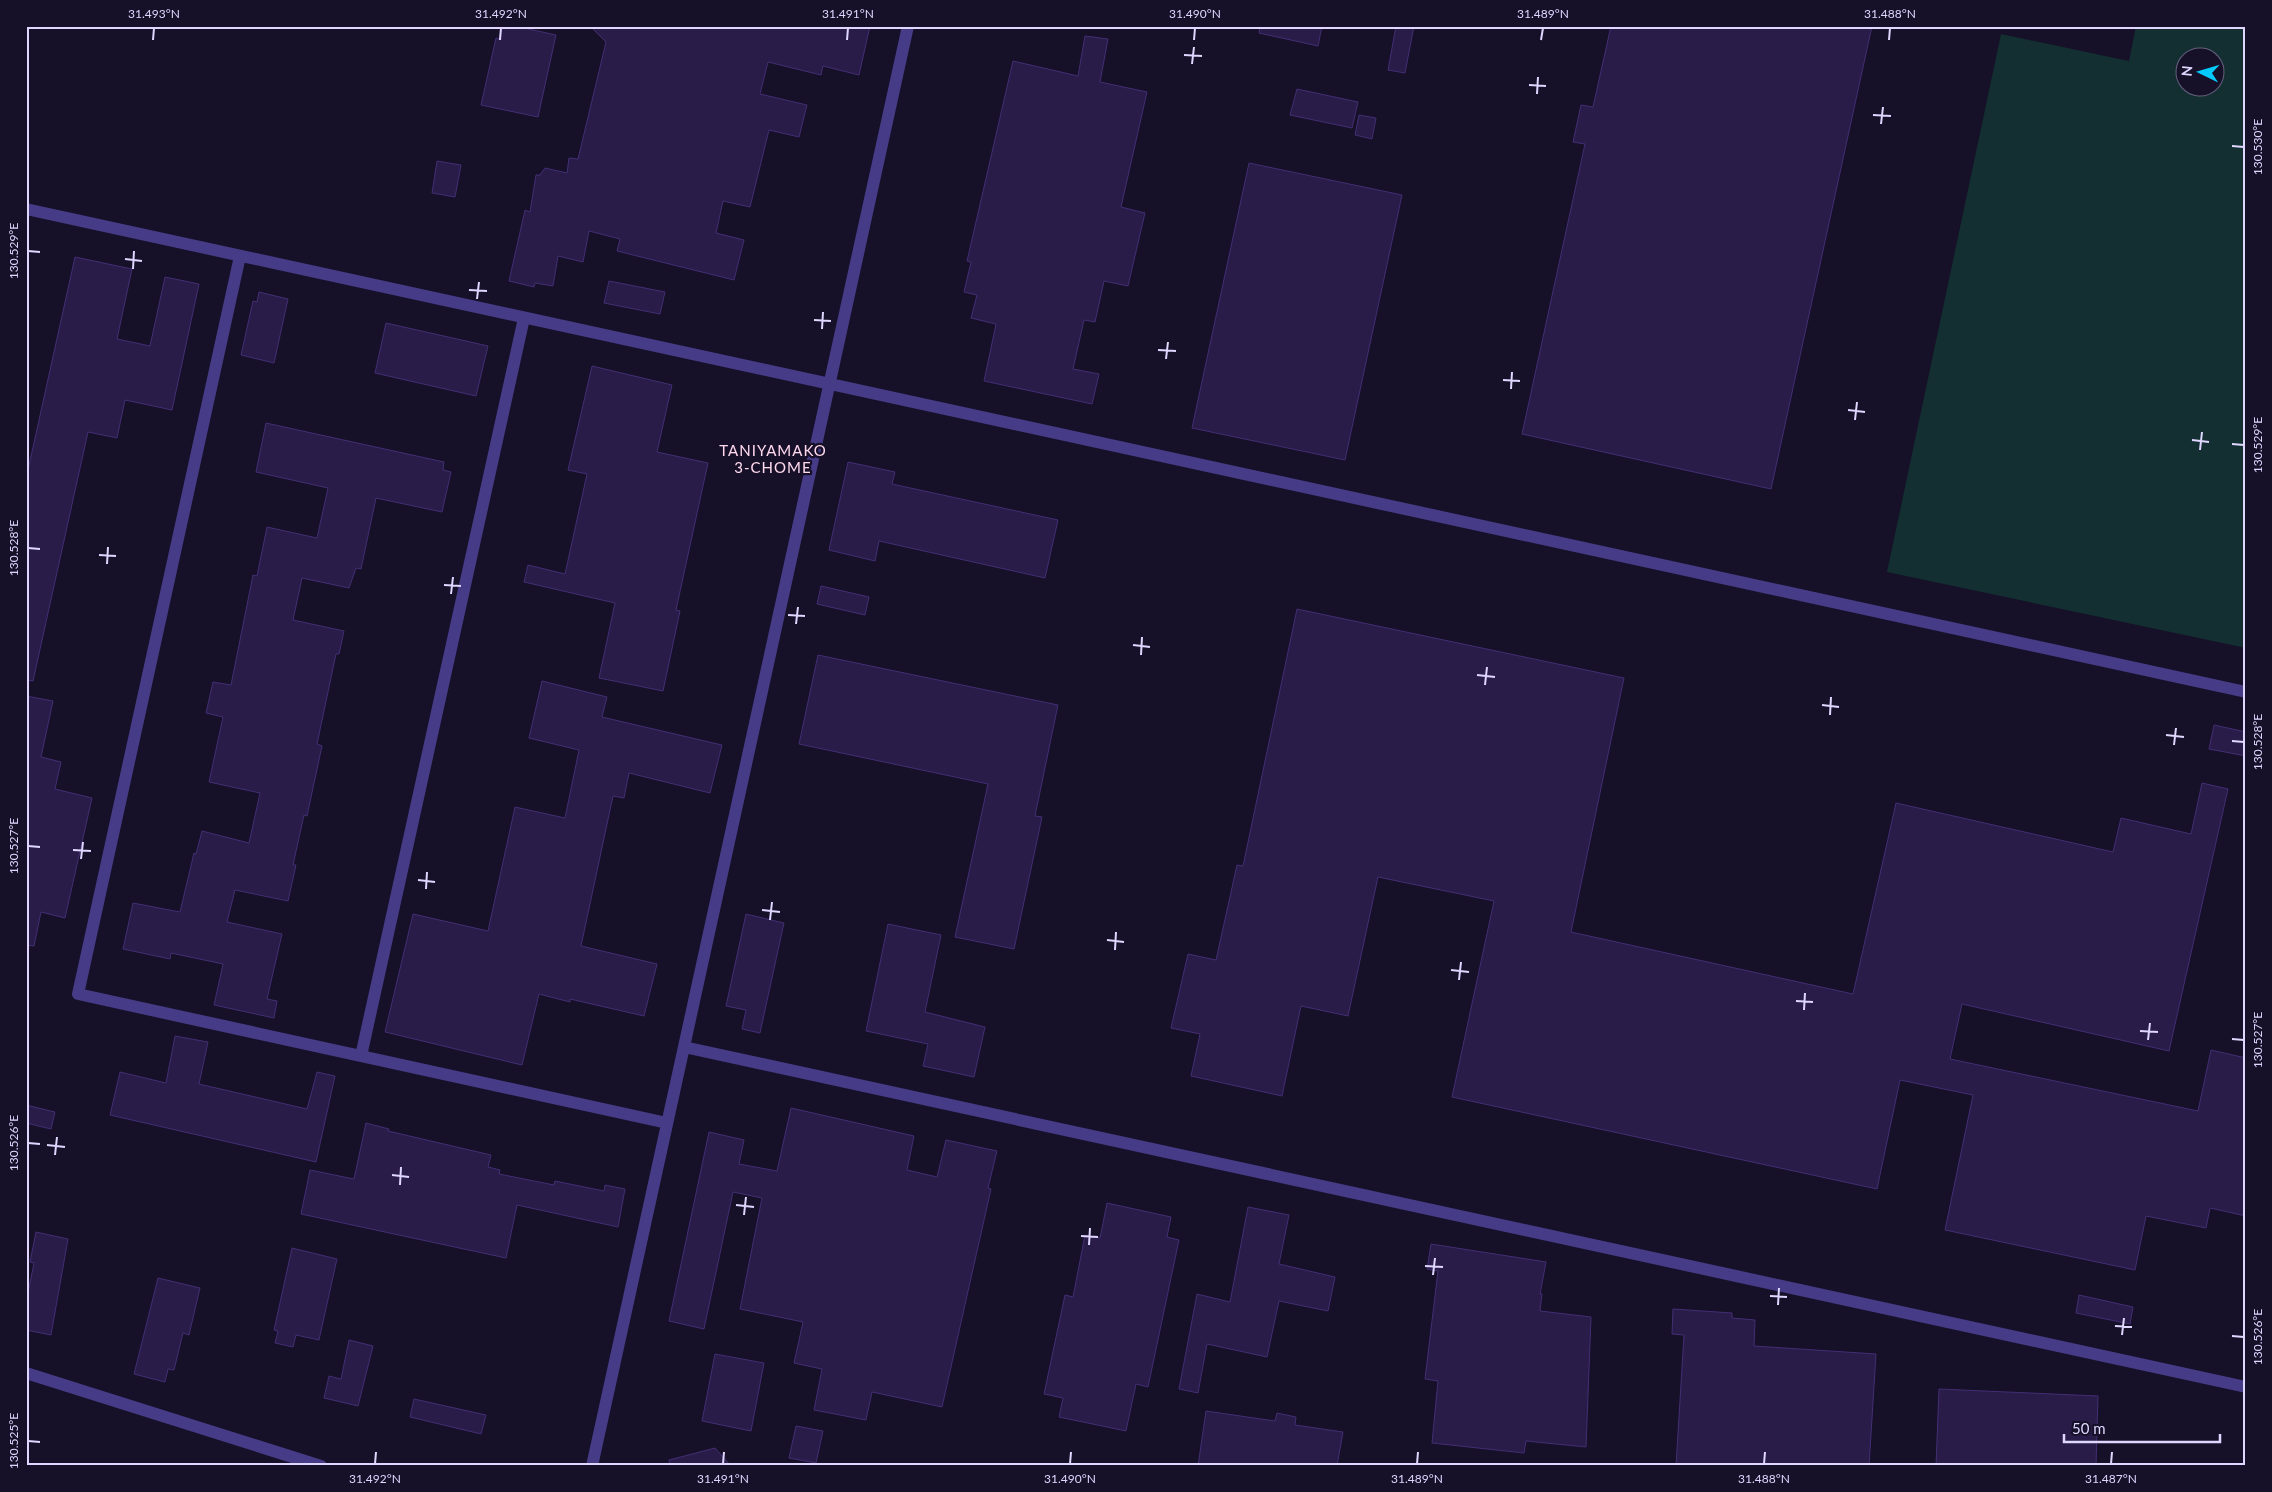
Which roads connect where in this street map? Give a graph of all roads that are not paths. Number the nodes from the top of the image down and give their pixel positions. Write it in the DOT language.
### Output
graph roads {
  1 [pos="908,26"];
  2 [pos="26,209"];
  3 [pos="240,256"];
  4 [pos="524,318"];
  5 [pos="830,384"];
  6 [pos="2246,692"];
  7 [pos="684,1047"];
  8 [pos="361,1056"];
  9 [pos="667,1124"];
  10 [pos="26,1373"];
  11 [pos="2246,1387"];
  12 [pos="321,1466"];
  13 [pos="592,1466"];
  1 -- 5 [label="street"];
  2 -- 3 [label="street"];
  3 -- 4 [label="street"];
  3 -- 8 [label="street"];
  4 -- 5 [label="street"];
  4 -- 8 [label="street"];
  5 -- 6 [label="street"];
  5 -- 7 [label="street"];
  7 -- 9 [label="street"];
  7 -- 11 [label="street"];
  8 -- 9 [label="street"];
  9 -- 13 [label="street"];
  10 -- 12 [label="street"];
}
